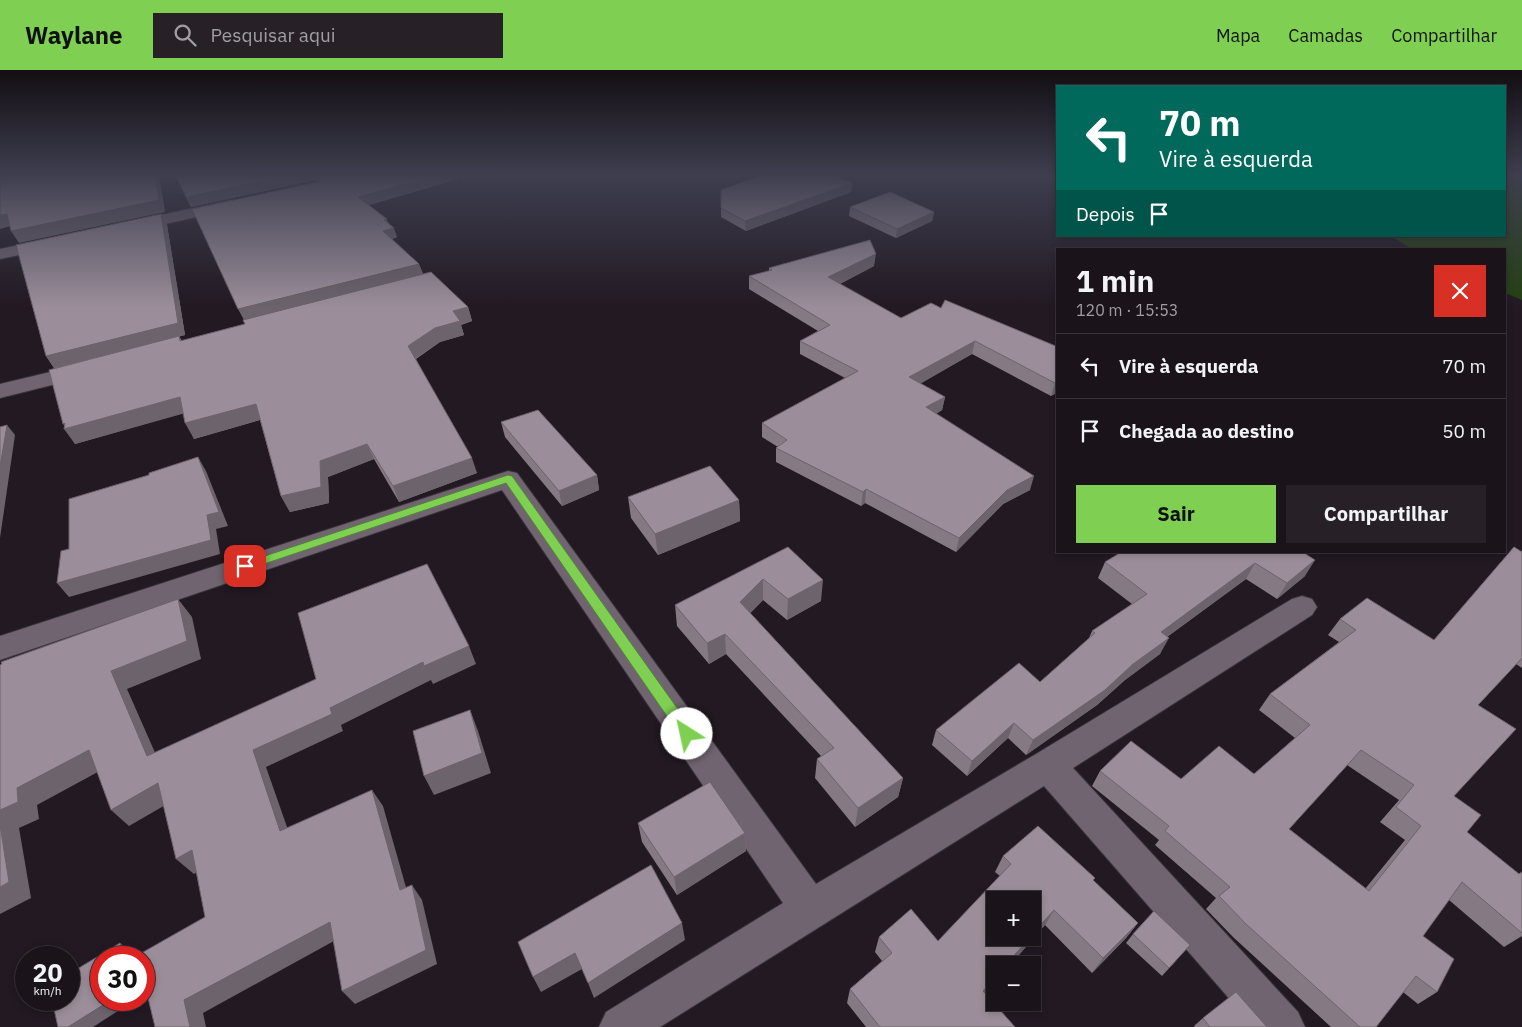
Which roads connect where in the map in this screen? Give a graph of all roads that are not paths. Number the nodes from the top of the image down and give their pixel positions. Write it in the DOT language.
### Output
graph roads {
  1 [pos="166,219"];
  2 [pos="114,230"];
  3 [pos="67,240"];
  4 [pos="0,254"];
  5 [pos="104,364"];
  6 [pos="0,392"];
  7 [pos="1302,607"];
  8 [pos="0,648"];
  9 [pos="1048,765"];
  10 [pos="810,909"];
  11 [pos="620,1027"];
  12 [pos="1283,1027"];
  1 -- 2 [label="street"];
  3 -- 4 [label="street"];
  5 -- 6 [label="street"];
  7 -- 9 [label="street"];
  8 -- 10 [label="street"];
  9 -- 10 [label="street"];
  9 -- 12 [label="street"];
  10 -- 11 [label="street"];
}
